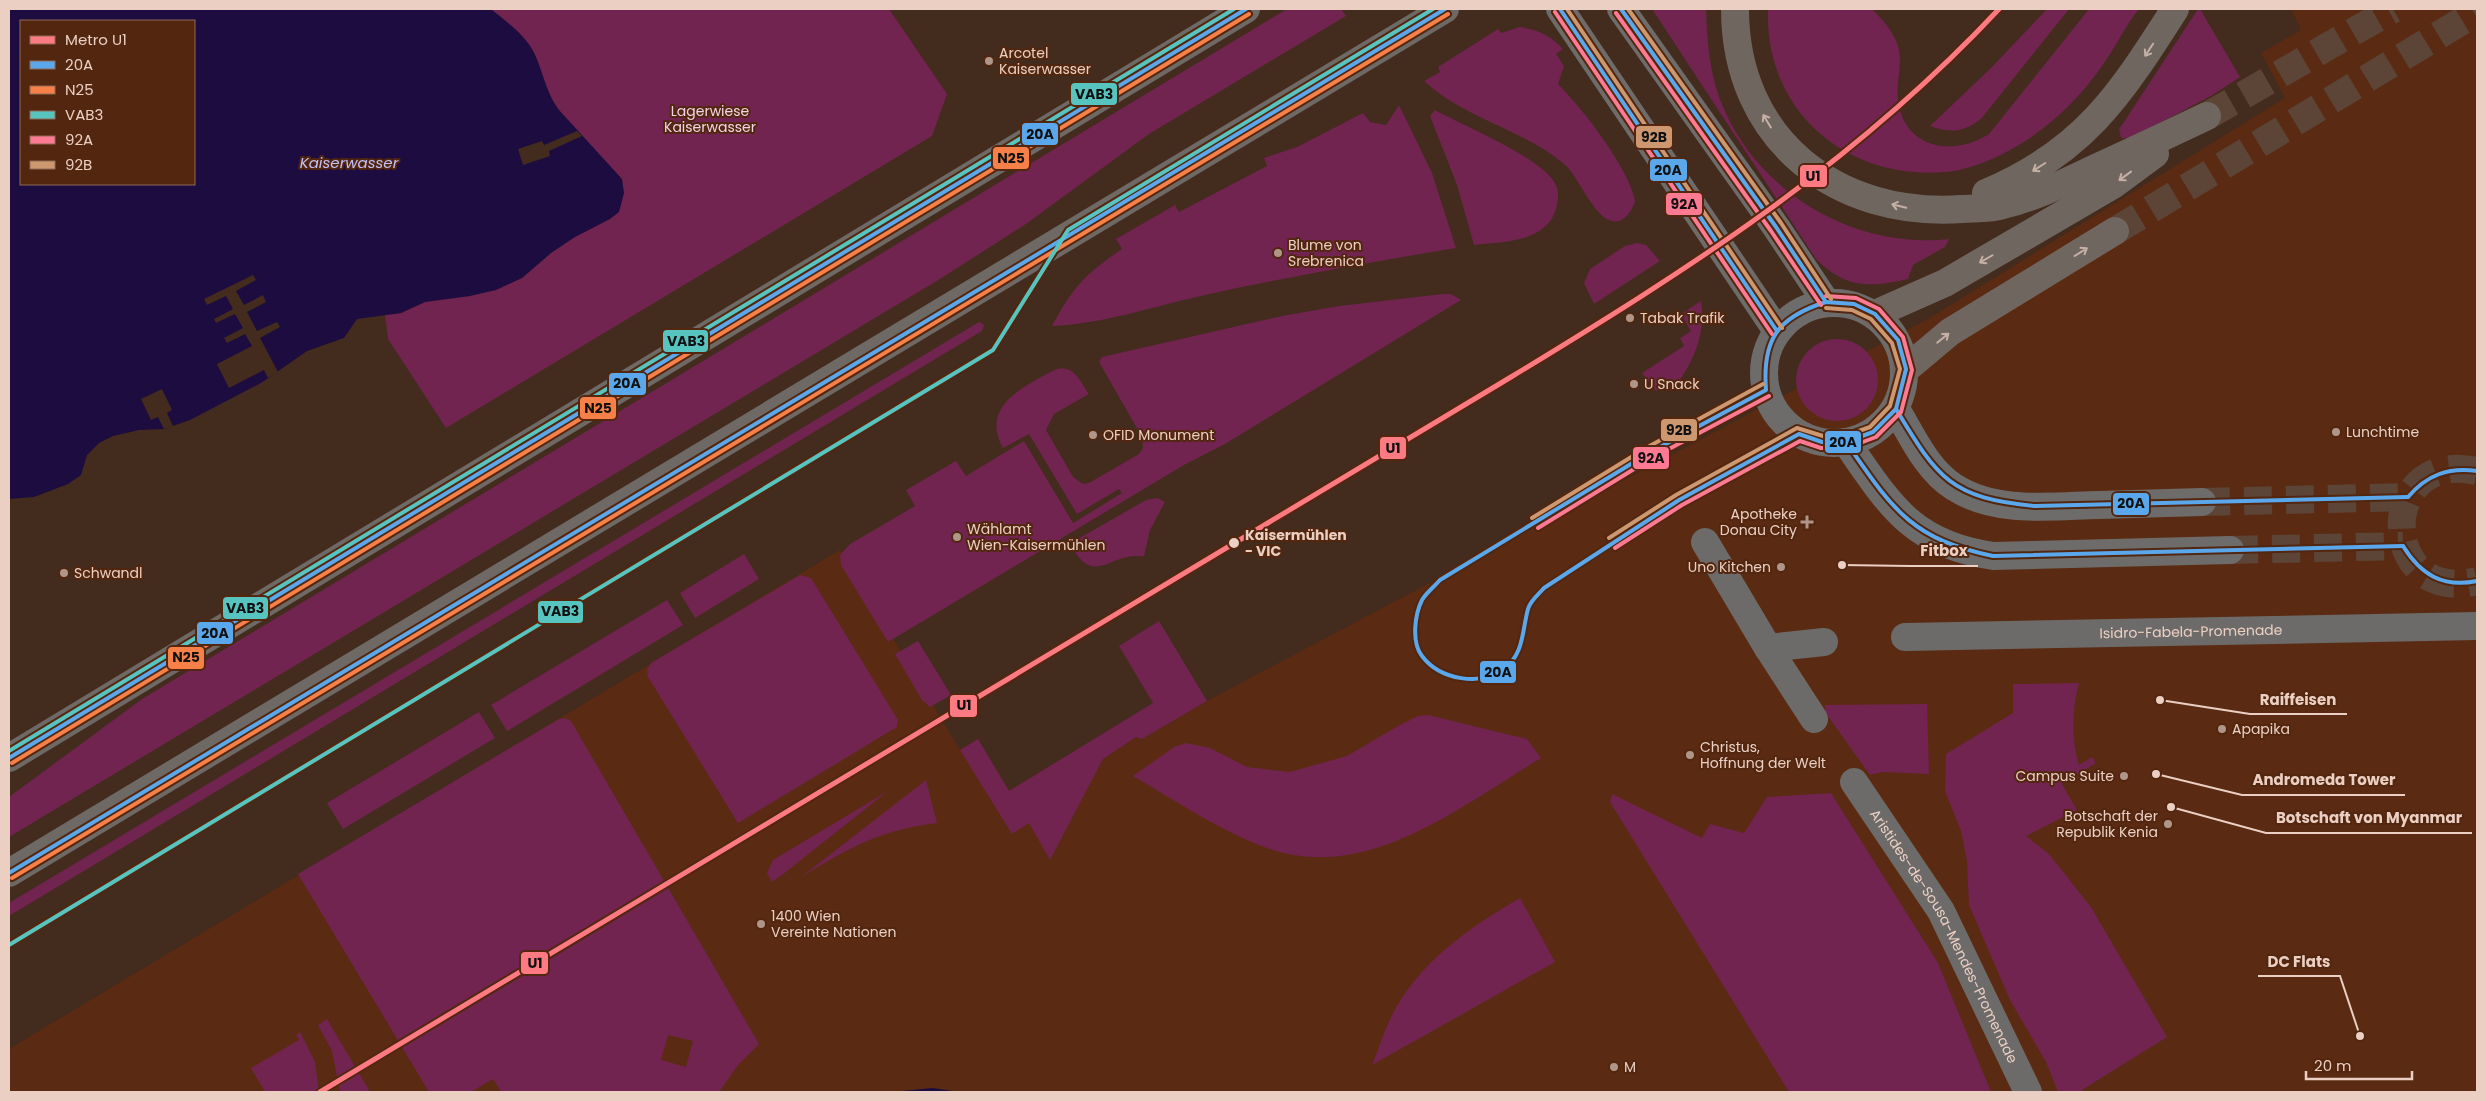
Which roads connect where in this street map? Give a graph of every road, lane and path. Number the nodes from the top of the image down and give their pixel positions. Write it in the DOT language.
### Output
graph roads {
  1 [pos="1246,9"];
  2 [pos="1445,9"];
  3 [pos="1560,9"];
  4 [pos="1621,9"];
  5 [pos="1735,9"];
  6 [pos="2175,9"];
  7 [pos="1948,210"];
  8 [pos="2115,231"];
  9 [pos="1826,302"];
  10 [pos="1875,314"];
  11 [pos="1777,331"];
  12 [pos="1906,369"];
  13 [pos="1896,409"];
  14 [pos="1846,442"];
  15 [pos="2202,502"];
  16 [pos="1705,542"];
  17 [pos="2230,550"];
  18 [pos="2477,626"];
  19 [pos="1905,638"];
  20 [pos="1824,642"];
  21 [pos="1768,648"];
  22 [pos="1814,719"];
  23 [pos="9,758"];
  24 [pos="1854,782"];
  25 [pos="9,873"];
  26 [pos="2028,1092"];
  1 -- 23 [label="main road"];
  2 -- 25 [label="main road"];
  3 -- 11 [label="main road"];
  4 -- 9 [label="main road"];
  7 -- 5 [label="highway, one-way"];
  6 -- 7 [label="highway, one-way"];
  7 -- 10 [label="highway, one-way"];
  12 -- 8 [label="highway, one-way"];
  9 -- 10 [label="main road"];
  9 -- 11 [label="main road"];
  10 -- 12 [label="main road"];
  11 -- 14 [label="main road"];
  12 -- 13 [label="main road"];
  13 -- 14 [label="main road"];
  13 -- 15 [label="main road"];
  14 -- 17 [label="main road"];
  16 -- 21 [label="street"];
  18 -- 19 [label="street, Isidro-Fabela-Promenade"];
  20 -- 21 [label="street"];
  21 -- 22 [label="street"];
  24 -- 26 [label="street, Aristides-de-Sousa-Mendes-Promenade"];
}
